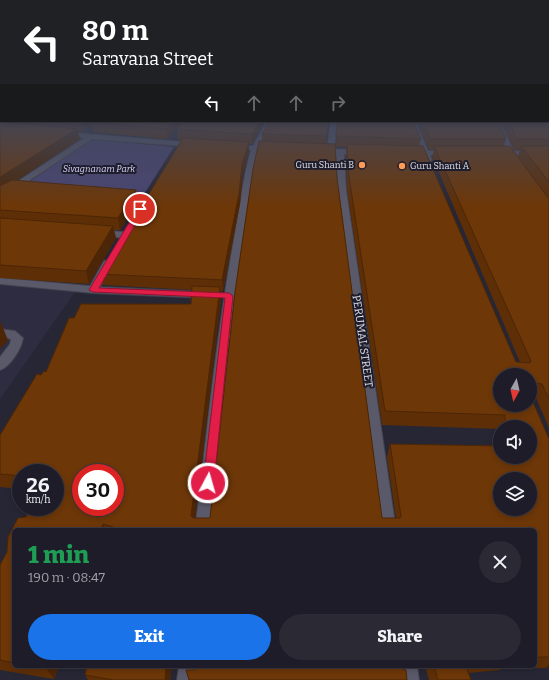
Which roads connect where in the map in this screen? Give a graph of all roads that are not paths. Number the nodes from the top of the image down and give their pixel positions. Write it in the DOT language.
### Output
graph roads {
  1 [pos="76,143"];
  2 [pos="164,143"];
  3 [pos="258,143"];
  4 [pos="335,143"];
  5 [pos="421,143"];
  6 [pos="506,143"];
  7 [pos="203,146"];
  8 [pos="225,147"];
  9 [pos="255,148"];
  10 [pos="285,149"];
  11 [pos="315,150"];
  12 [pos="335,151"];
  13 [pos="371,152"];
  14 [pos="402,153"];
  15 [pos="425,153"];
  16 [pos="456,153"];
  17 [pos="495,153"];
  18 [pos="510,153"];
  19 [pos="549,153"];
  20 [pos="519,165"];
  21 [pos="431,168"];
  22 [pos="0,197"];
  23 [pos="86,232"];
  24 [pos="124,235"];
  25 [pos="113,256"];
  26 [pos="0,281"];
  27 [pos="93,290"];
  28 [pos="229,296"];
  29 [pos="0,333"];
  30 [pos="0,366"];
  31 [pos="203,528"];
  32 [pos="388,528"];
  33 [pos="188,668"];
  34 [pos="407,668"];
  35 [pos="187,680"];
  36 [pos="409,680"];
  1 -- 22 [label="street"];
  2 -- 7 [label="street"];
  3 -- 9 [label="street"];
  4 -- 12 [label="street, PERUMAL STREET"];
  5 -- 15 [label="street"];
  6 -- 18 [label="street"];
  8 -- 9 [label="street"];
  9 -- 10 [label="street"];
  9 -- 28 [label="street"];
  11 -- 12 [label="street"];
  12 -- 13 [label="street"];
  12 -- 32 [label="street, PERUMAL STREET"];
  14 -- 15 [label="street"];
  15 -- 16 [label="street"];
  15 -- 21 [label="street"];
  17 -- 18 [label="street"];
  18 -- 19 [label="street"];
  18 -- 20 [label="street"];
  23 -- 24 [label="street"];
  25 -- 27 [label="street"];
  26 -- 27 [label="street"];
  27 -- 28 [label="street"];
  28 -- 31 [label="street"];
  29 -- 30 [label="street"];
  33 -- 35 [label="street"];
  34 -- 36 [label="street"];
}
